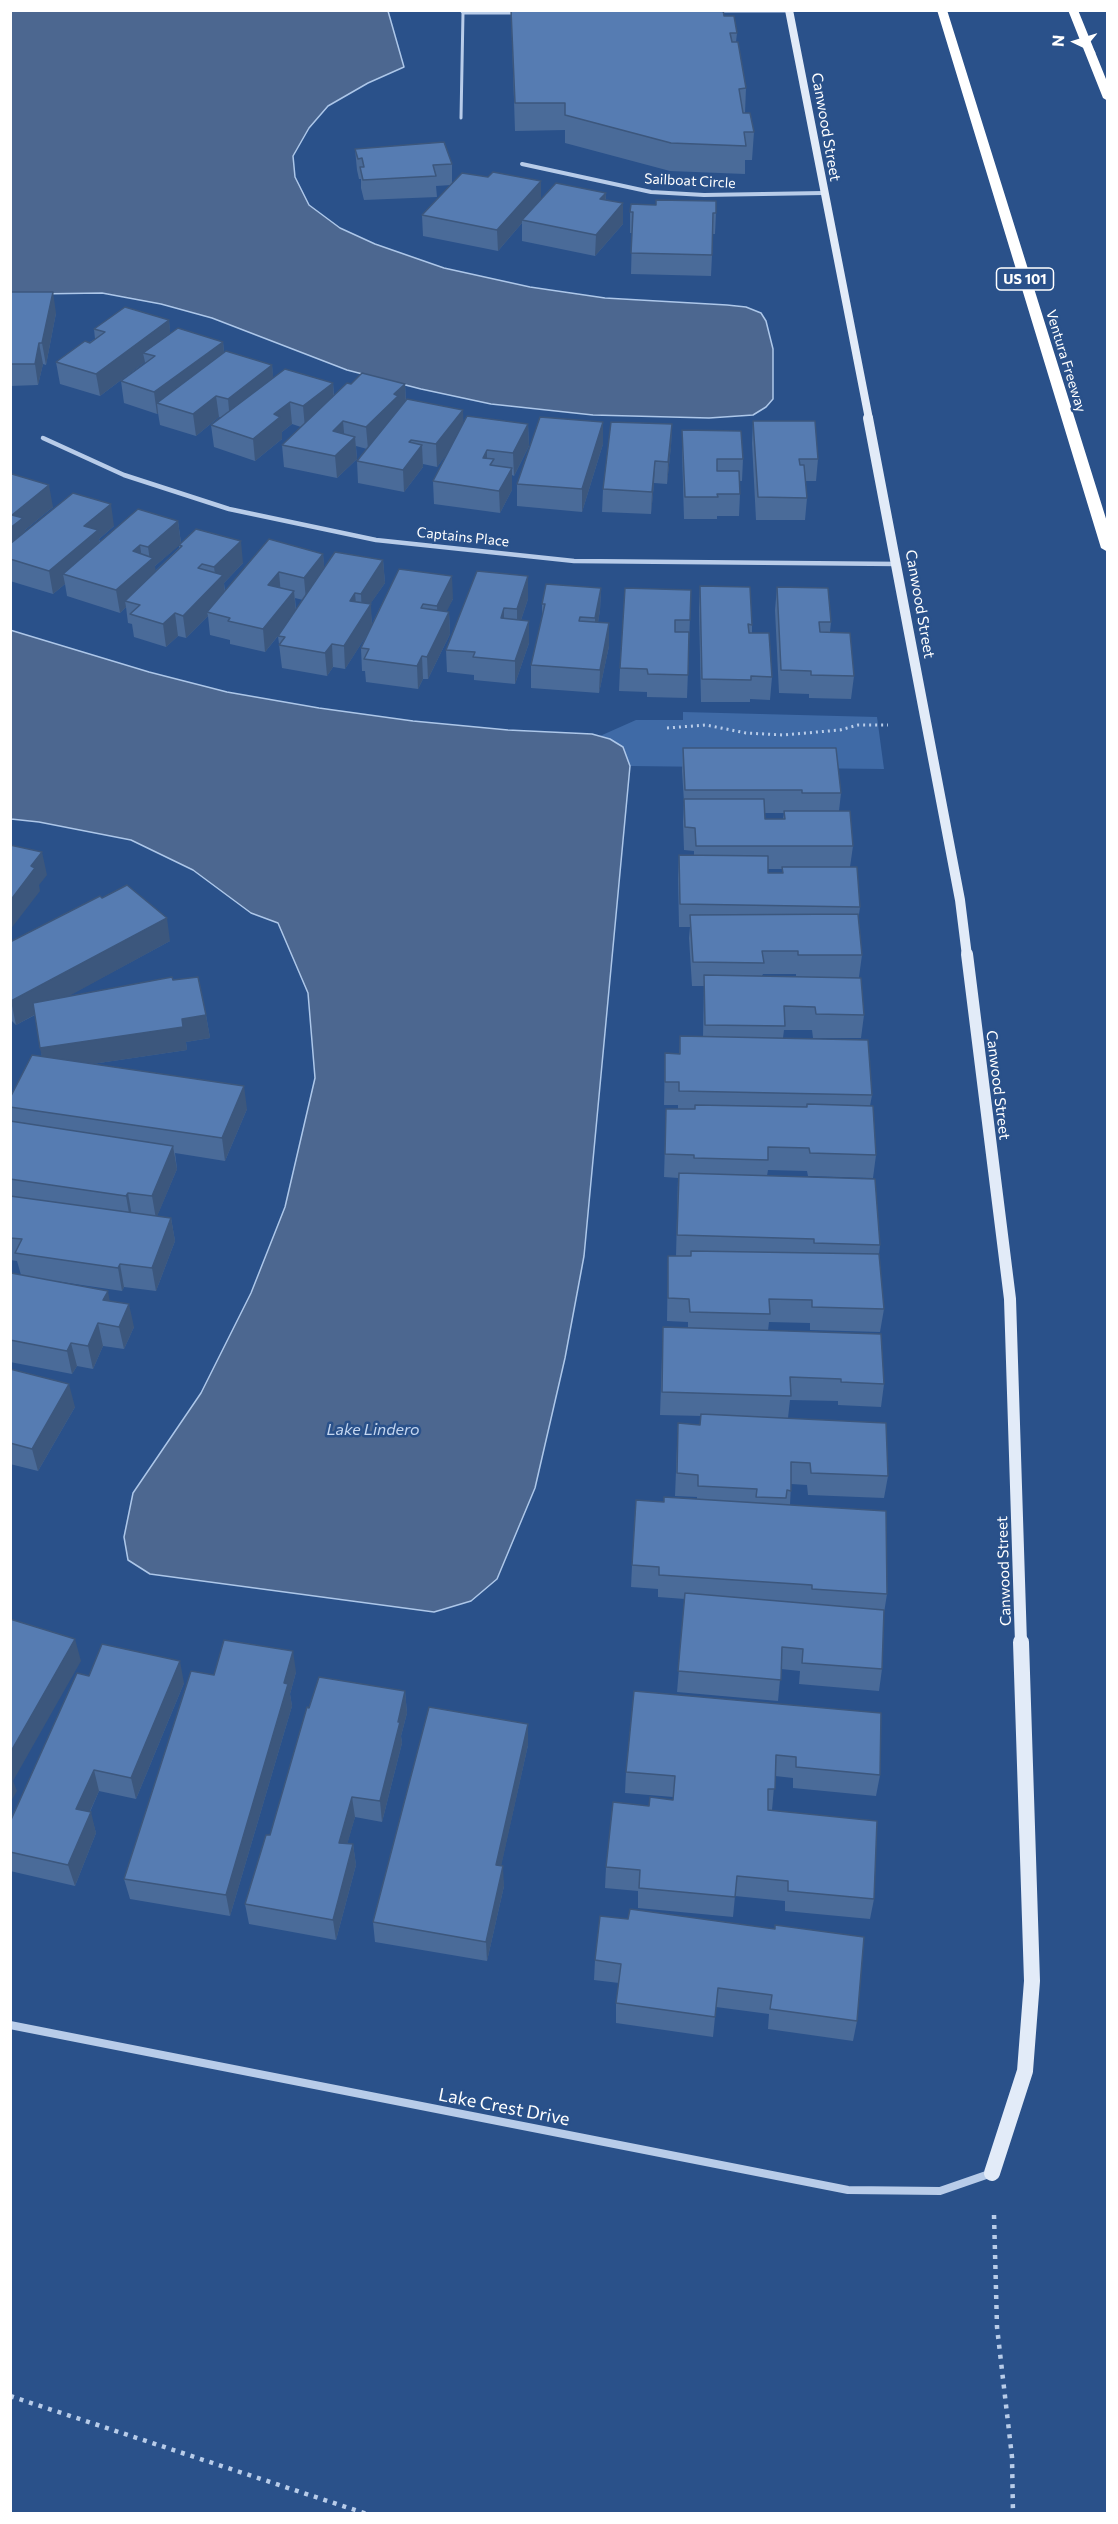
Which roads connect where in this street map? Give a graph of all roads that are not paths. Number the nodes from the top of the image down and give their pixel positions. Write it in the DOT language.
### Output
graph roads {
  1 [pos="942,10"];
  2 [pos="1073,10"];
  3 [pos="713,11"];
  4 [pos="789,11"];
  5 [pos="462,12"];
  6 [pos="520,13"];
  7 [pos="1107,98"];
  8 [pos="460,118"];
  9 [pos="522,164"];
  10 [pos="823,193"];
  11 [pos="43,438"];
  12 [pos="1107,548"];
  13 [pos="898,564"];
  14 [pos="10,2025"];
  15 [pos="992,2173"];
  1 -- 12 [label="highway, Ventura Freeway / US 101"];
  2 -- 7 [label="highway"];
  3 -- 4 [label="lane"];
  4 -- 10 [label="street, Canwood Street"];
  5 -- 6 [label="lane"];
  5 -- 8 [label="lane"];
  9 -- 10 [label="street, Sailboat Circle"];
  10 -- 13 [label="street, Canwood Street"];
  11 -- 13 [label="street, Captains Place"];
  13 -- 15 [label="street, Canwood Street"];
  14 -- 15 [label="street, Lake Crest Drive"];
}
